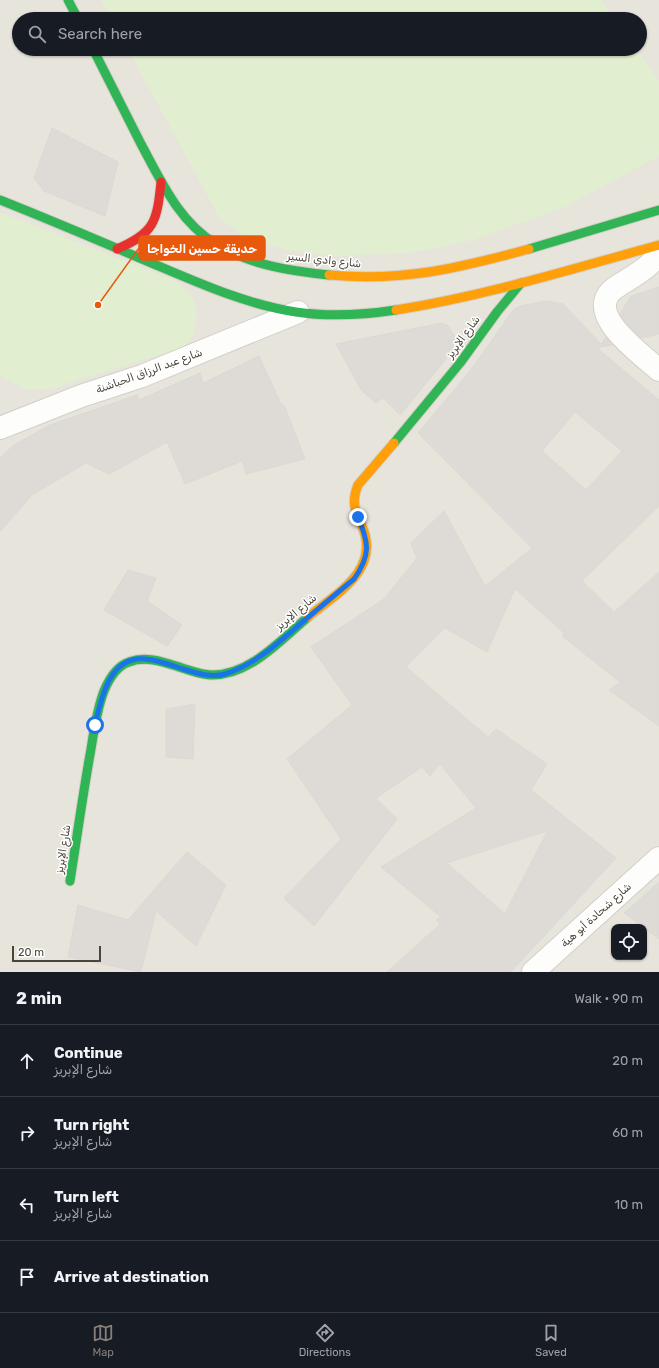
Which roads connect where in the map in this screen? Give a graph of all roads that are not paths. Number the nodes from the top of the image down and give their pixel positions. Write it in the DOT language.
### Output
graph roads {
  1 [pos="68,0"];
  2 [pos="74,12"];
  3 [pos="97,56"];
  4 [pos="161,182"];
  5 [pos="0,200"];
  6 [pos="659,210"];
  7 [pos="659,245"];
  8 [pos="118,248"];
  9 [pos="659,254"];
  10 [pos="521,283"];
  11 [pos="298,312"];
  12 [pos="659,370"];
  13 [pos="0,428"];
  14 [pos="659,858"];
  15 [pos="70,881"];
  16 [pos="533,972"];
  1 -- 2 [label="main road"];
  3 -- 4 [label="main road, شارع وادي السير"];
  4 -- 6 [label="main road, شارع وادي السير"];
  4 -- 8 [label="main road"];
  5 -- 8 [label="main road"];
  7 -- 10 [label="main road"];
  8 -- 11 [label="main road"];
  9 -- 12 [label="street"];
  10 -- 11 [label="main road"];
  10 -- 15 [label="main road, شارع الإبريز"];
  11 -- 13 [label="street, شارع عبد الرزاق الحباشنة"];
  14 -- 16 [label="street, شارع شحادة أبو هية"];
}
